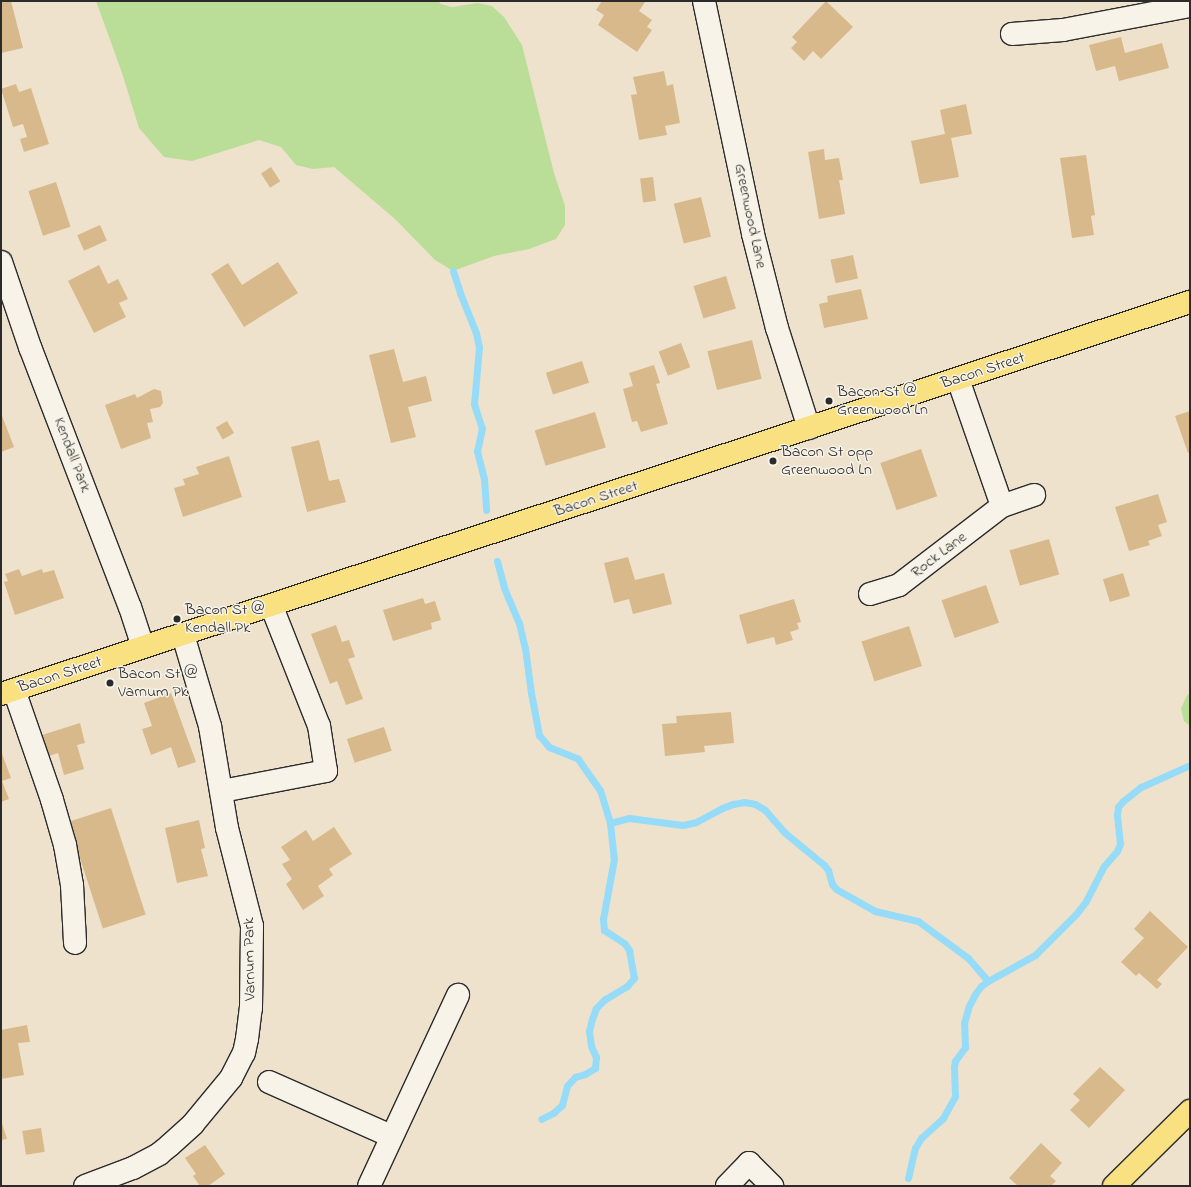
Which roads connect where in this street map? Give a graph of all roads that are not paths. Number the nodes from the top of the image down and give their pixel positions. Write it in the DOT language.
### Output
graph roads {
  1 [pos="704,1"];
  2 [pos="1190,6"];
  3 [pos="1012,34"];
  4 [pos="1,262"];
  5 [pos="1190,302"];
  6 [pos="958,380"];
  7 [pos="809,428"];
  8 [pos="1034,495"];
  9 [pos="1002,506"];
  10 [pos="870,594"];
  11 [pos="271,605"];
  12 [pos="183,635"];
  13 [pos="143,648"];
  14 [pos="8,692"];
  15 [pos="222,791"];
  16 [pos="75,943"];
  17 [pos="458,995"];
  18 [pos="269,1082"];
  19 [pos="1190,1111"];
  20 [pos="392,1136"];
  21 [pos="85,1186"];
  22 [pos="369,1186"];
  23 [pos="726,1186"];
  24 [pos="772,1186"];
  25 [pos="1114,1186"];
  1 -- 7 [label="street, Greenwood Lane"];
  2 -- 3 [label="street"];
  4 -- 13 [label="street, Kendall Park"];
  5 -- 6 [label="main road, Bacon Street"];
  6 -- 7 [label="main road, Bacon Street"];
  6 -- 9 [label="street"];
  7 -- 11 [label="main road, Bacon Street"];
  8 -- 9 [label="street, Rock Lane"];
  9 -- 10 [label="street, Rock Lane"];
  11 -- 12 [label="main road, Bacon Street"];
  11 -- 15 [label="street"];
  12 -- 13 [label="main road, Bacon Street"];
  12 -- 15 [label="street, Varnum Park"];
  13 -- 14 [label="main road, Bacon Street"];
  14 -- 16 [label="street"];
  15 -- 21 [label="street, Varnum Park"];
  17 -- 20 [label="street"];
  18 -- 20 [label="street"];
  19 -- 25 [label="main road"];
  20 -- 22 [label="street"];
  23 -- 24 [label="street"];
}
